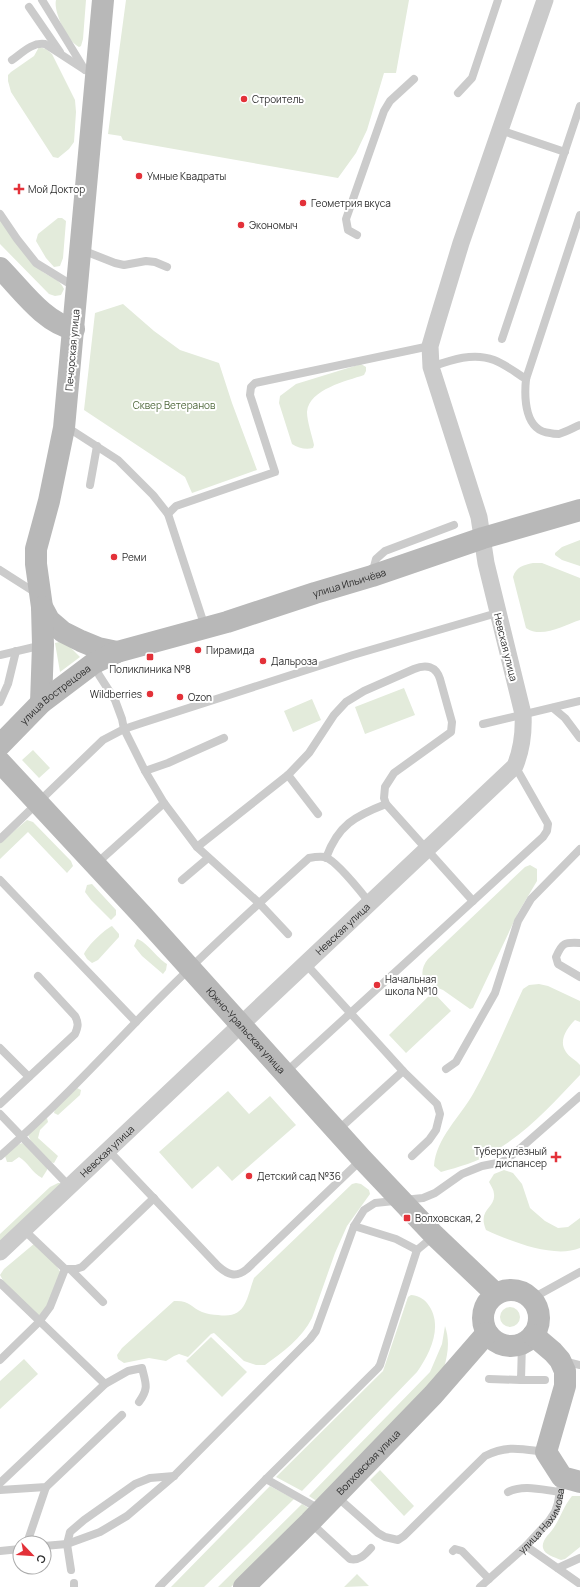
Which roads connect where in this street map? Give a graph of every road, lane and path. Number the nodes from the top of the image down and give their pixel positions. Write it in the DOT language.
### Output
graph roads {
  1 [pos="42,0"];
  2 [pos="103,0"];
  3 [pos="498,0"];
  4 [pos="545,0"];
  5 [pos="29,7"];
  6 [pos="63,56"];
  7 [pos="12,60"];
  8 [pos="91,71"];
  9 [pos="414,79"];
  10 [pos="458,93"];
  11 [pos="580,106"];
  12 [pos="500,130"];
  13 [pos="565,152"];
  14 [pos="0,214"];
  15 [pos="580,215"];
  16 [pos="357,235"];
  17 [pos="81,250"];
  18 [pos="167,267"];
  19 [pos="0,268"];
  20 [pos="77,288"];
  21 [pos="74,329"];
  22 [pos="502,339"];
  23 [pos="430,346"];
  24 [pos="431,367"];
  25 [pos="526,380"];
  26 [pos="580,425"];
  27 [pos="64,428"];
  28 [pos="97,446"];
  29 [pos="90,485"];
  30 [pos="580,510"];
  31 [pos="168,514"];
  32 [pos="454,525"];
  33 [pos="483,538"];
  34 [pos="0,570"];
  35 [pos="372,576"];
  36 [pos="41,602"];
  37 [pos="497,614"];
  38 [pos="205,628"];
  39 [pos="43,645"];
  40 [pos="16,651"];
  41 [pos="117,652"];
  42 [pos="0,655"];
  43 [pos="94,662"];
  44 [pos="580,701"];
  45 [pos="0,702"];
  46 [pos="41,703"];
  47 [pos="553,708"];
  48 [pos="523,714"];
  49 [pos="483,724"];
  50 [pos="124,729"];
  51 [pos="224,738"];
  52 [pos="580,738"];
  53 [pos="0,745"];
  54 [pos="0,762"];
  55 [pos="515,766"];
  56 [pos="145,771"];
  57 [pos="288,775"];
  58 [pos="38,802"];
  59 [pos="164,803"];
  60 [pos="386,804"];
  61 [pos="318,814"];
  62 [pos="0,839"];
  63 [pos="197,847"];
  64 [pos="426,849"];
  65 [pos="580,849"];
  66 [pos="208,858"];
  67 [pos="326,858"];
  68 [pos="96,864"];
  69 [pos="0,880"];
  70 [pos="182,880"];
  71 [pos="369,902"];
  72 [pos="473,902"];
  73 [pos="259,903"];
  74 [pos="288,934"];
  75 [pos="580,943"];
  76 [pos="305,964"];
  77 [pos="191,968"];
  78 [pos="38,976"];
  79 [pos="580,976"];
  80 [pos="350,1013"];
  81 [pos="136,1022"];
  82 [pos="240,1024"];
  83 [pos="0,1048"];
  84 [pos="446,1069"];
  85 [pos="403,1071"];
  86 [pos="285,1072"];
  87 [pos="29,1077"];
  88 [pos="580,1096"];
  89 [pos="0,1104"];
  90 [pos="0,1114"];
  91 [pos="337,1130"];
  92 [pos="22,1136"];
  93 [pos="108,1150"];
  94 [pos="0,1156"];
  95 [pos="412,1156"];
  96 [pos="362,1159"];
  97 [pos="70,1186"];
  98 [pos="154,1198"];
  99 [pos="402,1201"];
  100 [pos="354,1226"];
  101 [pos="24,1230"];
  102 [pos="434,1235"];
  103 [pos="417,1250"];
  104 [pos="0,1252"];
  105 [pos="68,1270"];
  106 [pos="580,1272"];
  107 [pos="0,1283"];
  108 [pos="496,1294"];
  109 [pos="531,1299"];
  110 [pos="103,1302"];
  111 [pos="39,1322"];
  112 [pos="487,1333"];
  113 [pos="528,1339"];
  114 [pos="0,1360"];
  115 [pos="570,1363"];
  116 [pos="489,1379"];
  117 [pos="521,1380"];
  118 [pos="545,1380"];
  119 [pos="105,1384"];
  120 [pos="139,1402"];
  121 [pos="122,1415"];
  122 [pos="546,1452"];
  123 [pos="174,1476"];
  124 [pos="266,1479"];
  125 [pos="0,1483"];
  126 [pos="567,1484"];
  127 [pos="46,1487"];
  128 [pos="0,1490"];
  129 [pos="508,1492"];
  130 [pos="322,1510"];
  131 [pos="30,1535"];
  132 [pos="67,1544"];
  133 [pos="52,1545"];
  134 [pos="526,1546"];
  135 [pos="371,1548"];
  136 [pos="12,1549"];
  137 [pos="0,1551"];
  138 [pos="453,1551"];
  139 [pos="580,1558"];
  140 [pos="558,1568"];
  141 [pos="72,1570"];
  142 [pos="486,1584"];
  143 [pos="580,1584"];
  144 [pos="159,1587"];
  145 [pos="244,1587"];
  1 -- 8 [label="lane"];
  2 -- 8 [label="main road, Печорская улица"];
  3 -- 10 [label="lane"];
  4 -- 12 [label="street, Невская улица"];
  5 -- 6 [label="lane"];
  6 -- 7 [label="lane"];
  6 -- 8 [label="lane"];
  8 -- 17 [label="main road, Печорская улица"];
  9 -- 16 [label="lane"];
  11 -- 13 [label="lane"];
  12 -- 13 [label="lane"];
  12 -- 23 [label="street, Невская улица"];
  13 -- 22 [label="lane"];
  14 -- 20 [label="lane"];
  15 -- 25 [label="lane"];
  17 -- 18 [label="lane"];
  17 -- 20 [label="main road, Печорская улица"];
  19 -- 21 [label="main road"];
  20 -- 21 [label="main road, Печорская улица"];
  21 -- 27 [label="main road, Печорская улица"];
  23 -- 24 [label="street, Невская улица"];
  23 -- 31 [label="lane"];
  24 -- 25 [label="lane"];
  24 -- 33 [label="street, Невская улица"];
  25 -- 26 [label="lane"];
  27 -- 28 [label="lane"];
  27 -- 36 [label="main road, Печорская улица"];
  28 -- 29 [label="lane"];
  28 -- 31 [label="lane"];
  30 -- 33 [label="main road, улица Ильичёва"];
  31 -- 38 [label="lane"];
  32 -- 35 [label="lane"];
  33 -- 35 [label="main road, улица Ильичёва"];
  33 -- 37 [label="street, Невская улица"];
  34 -- 36 [label="lane"];
  35 -- 38 [label="main road, улица Ильичёва"];
  36 -- 39 [label="main road"];
  36 -- 41 [label="main road, Печорская улица"];
  37 -- 48 [label="street, Невская улица"];
  37 -- 50 [label="lane"];
  38 -- 41 [label="main road, улица Ильичёва"];
  39 -- 40 [label="lane"];
  39 -- 46 [label="main road"];
  40 -- 42 [label="lane"];
  40 -- 45 [label="lane"];
  41 -- 43 [label="main road, улица Вострецова"];
  43 -- 46 [label="main road, улица Вострецова"];
  43 -- 50 [label="lane"];
  44 -- 47 [label="lane"];
  46 -- 53 [label="main road, улица Вострецова"];
  47 -- 48 [label="lane"];
  47 -- 52 [label="lane"];
  48 -- 49 [label="lane"];
  48 -- 55 [label="street, Невская улица"];
  50 -- 56 [label="lane"];
  50 -- 58 [label="lane"];
  51 -- 56 [label="lane"];
  54 -- 58 [label="main road, Южно-Уральская улица"];
  55 -- 64 [label="street, Невская улица"];
  55 -- 72 [label="lane"];
  56 -- 59 [label="lane"];
  57 -- 60 [label="lane"];
  57 -- 61 [label="lane"];
  57 -- 63 [label="lane"];
  58 -- 62 [label="lane"];
  58 -- 68 [label="main road, Южно-Уральская улица"];
  59 -- 63 [label="lane"];
  59 -- 68 [label="lane"];
  60 -- 64 [label="lane"];
  60 -- 67 [label="lane"];
  63 -- 66 [label="lane"];
  64 -- 71 [label="street, Невская улица"];
  64 -- 72 [label="lane"];
  65 -- 84 [label="lane"];
  66 -- 70 [label="lane"];
  66 -- 73 [label="lane"];
  67 -- 71 [label="lane"];
  67 -- 73 [label="lane"];
  68 -- 77 [label="main road, Южно-Уральская улица"];
  69 -- 81 [label="lane"];
  71 -- 76 [label="street, Невская улица"];
  72 -- 80 [label="lane"];
  73 -- 74 [label="lane"];
  73 -- 77 [label="lane"];
  75 -- 79 [label="lane"];
  76 -- 80 [label="lane"];
  76 -- 82 [label="street, Невская улица"];
  77 -- 81 [label="lane"];
  77 -- 82 [label="main road, Южно-Уральская улица"];
  78 -- 87 [label="lane"];
  80 -- 85 [label="lane"];
  80 -- 86 [label="lane"];
  81 -- 92 [label="lane"];
  82 -- 86 [label="main road, Южно-Уральская улица"];
  82 -- 93 [label="street, Невская улица"];
  83 -- 87 [label="lane"];
  85 -- 91 [label="lane"];
  85 -- 95 [label="lane"];
  86 -- 91 [label="main road, Южно-Уральская улица"];
  87 -- 89 [label="lane"];
  88 -- 99 [label="lane"];
  90 -- 92 [label="lane"];
  91 -- 96 [label="main road, Южно-Уральская улица"];
  92 -- 94 [label="lane"];
  92 -- 97 [label="lane"];
  93 -- 97 [label="street, Невская улица"];
  93 -- 98 [label="lane"];
  96 -- 98 [label="lane"];
  96 -- 99 [label="main road, Южно-Уральская улица"];
  97 -- 101 [label="street, Невская улица"];
  98 -- 105 [label="lane"];
  99 -- 100 [label="lane"];
  99 -- 102 [label="main road, Южно-Уральская улица"];
  100 -- 103 [label="lane"];
  100 -- 123 [label="lane"];
  101 -- 104 [label="street, Невская улица"];
  101 -- 105 [label="lane"];
  102 -- 103 [label="lane"];
  102 -- 108 [label="main road, Южно-Уральская улица"];
  103 -- 124 [label="lane"];
  105 -- 110 [label="lane"];
  105 -- 111 [label="lane"];
  106 -- 109 [label="lane"];
  107 -- 111 [label="lane"];
  108 -- 109 [label="main road"];
  108 -- 112 [label="main road"];
  109 -- 113 [label="main road"];
  111 -- 114 [label="lane"];
  111 -- 119 [label="lane"];
  112 -- 113 [label="main road"];
  112 -- 130 [label="main road, Волховская улица"];
  113 -- 115 [label="main road"];
  113 -- 117 [label="lane"];
  115 -- 122 [label="main road"];
  116 -- 117 [label="lane"];
  117 -- 118 [label="lane"];
  119 -- 120 [label="lane"];
  119 -- 125 [label="lane"];
  121 -- 127 [label="lane"];
  122 -- 126 [label="main road, улица Нахимова"];
  122 -- 130 [label="lane"];
  123 -- 132 [label="lane"];
  123 -- 132 [label="lane"];
  124 -- 130 [label="lane"];
  124 -- 144 [label="lane"];
  126 -- 129 [label="lane"];
  126 -- 134 [label="lane, улица Нахимова"];
  127 -- 128 [label="lane"];
  127 -- 131 [label="lane"];
  130 -- 135 [label="lane"];
  130 -- 145 [label="main road, Волховская улица"];
  132 -- 133 [label="lane"];
  132 -- 141 [label="lane"];
  134 -- 140 [label="lane"];
  134 -- 142 [label="lane, улица Нахимова"];
  136 -- 137 [label="lane"];
  138 -- 142 [label="lane"];
  139 -- 140 [label="lane"];
  140 -- 143 [label="lane"];
}
